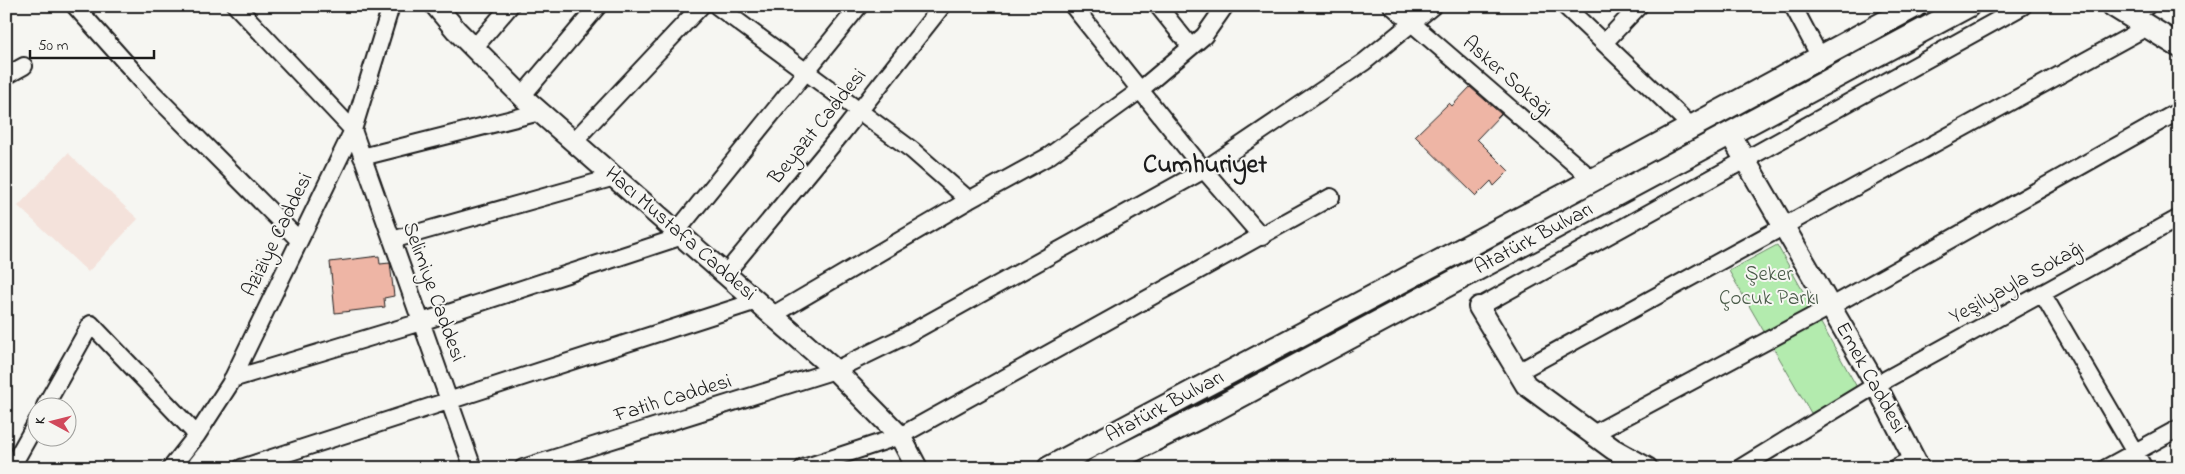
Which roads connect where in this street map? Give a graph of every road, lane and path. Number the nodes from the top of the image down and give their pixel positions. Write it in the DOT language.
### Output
graph roads {
  1 [pos="75,6"];
  2 [pos="236,6"];
  3 [pos="436,6"];
  4 [pos="510,6"];
  5 [pos="598,6"];
  6 [pos="701,6"];
  7 [pos="716,6"];
  8 [pos="859,6"];
  9 [pos="942,6"];
  10 [pos="1073,6"];
  11 [pos="1158,6"];
  12 [pos="1225,6"];
  13 [pos="1392,6"];
  14 [pos="1432,6"];
  15 [pos="1565,6"];
  16 [pos="1639,6"];
  17 [pos="1793,6"];
  18 [pos="1916,6"];
  19 [pos="1968,6"];
  20 [pos="2023,6"];
  21 [pos="387,9"];
  22 [pos="2134,14"];
  23 [pos="1412,24"];
  24 [pos="1604,43"];
  25 [pos="2179,46"];
  26 [pos="1191,47"];
  27 [pos="474,48"];
  28 [pos="1820,57"];
  29 [pos="24,66"];
  30 [pos="805,73"];
  31 [pos="6,76"];
  32 [pos="1139,91"];
  33 [pos="522,96"];
  34 [pos="2179,111"];
  35 [pos="540,112"];
  36 [pos="858,112"];
  37 [pos="1692,126"];
  38 [pos="353,130"];
  39 [pos="1730,134"];
  40 [pos="574,141"];
  41 [pos="362,157"];
  42 [pos="1745,159"];
  43 [pos="1204,170"];
  44 [pos="615,177"];
  45 [pos="1593,180"];
  46 [pos="1331,197"];
  47 [pos="969,200"];
  48 [pos="2179,218"];
  49 [pos="1784,227"];
  50 [pos="680,233"];
  51 [pos="1262,237"];
  52 [pos="299,240"];
  53 [pos="392,240"];
  54 [pos="726,273"];
  55 [pos="2042,293"];
  56 [pos="757,301"];
  57 [pos="1479,307"];
  58 [pos="1830,307"];
  59 [pos="774,315"];
  60 [pos="421,322"];
  61 [pos="835,370"];
  62 [pos="1518,372"];
  63 [pos="232,379"];
  64 [pos="1876,385"];
  65 [pos="51,396"];
  66 [pos="449,400"];
  67 [pos="2179,428"];
  68 [pos="1593,434"];
  69 [pos="197,435"];
  70 [pos="900,436"];
  71 [pos="28,438"];
  72 [pos="2135,452"];
  73 [pos="1916,463"];
  74 [pos="11,468"];
  75 [pos="172,468"];
  76 [pos="242,468"];
  77 [pos="473,468"];
  78 [pos="523,468"];
  79 [pos="802,468"];
  80 [pos="917,468"];
  81 [pos="1049,468"];
  82 [pos="1098,468"];
  83 [pos="1647,468"];
  84 [pos="1740,468"];
  85 [pos="1895,468"];
  86 [pos="2106,468"];
  87 [pos="2144,468"];
  1 -- 52 [label="street"];
  2 -- 38 [label="street"];
  3 -- 27 [label="street, Hacı Mustafa Caddesi"];
  4 -- 27 [label="street"];
  5 -- 33 [label="street"];
  6 -- 40 [label="street"];
  7 -- 30 [label="street"];
  8 -- 30 [label="street"];
  9 -- 36 [label="street, Beyazıt Caddesi"];
  10 -- 32 [label="street"];
  11 -- 26 [label="street"];
  12 -- 26 [label="street"];
  13 -- 23 [label="street, Asker Sokağı"];
  14 -- 23 [label="street, Fatih Caddesi"];
  15 -- 24 [label="street"];
  16 -- 24 [label="street"];
  17 -- 28 [label="street"];
  18 -- 28 [label="main road, Atatürk Bulvarı"];
  19 -- 39 [label="main road, Atatürk Bulvarı"];
  20 -- 42 [label="street"];
  21 -- 38 [label="street, Aziziye Caddesi"];
  22 -- 25 [label="main road"];
  22 -- 49 [label="street"];
  23 -- 43 [label="street, Fatih Caddesi"];
  23 -- 45 [label="street, Asker Sokağı"];
  24 -- 37 [label="street"];
  26 -- 32 [label="street"];
  27 -- 33 [label="street, Hacı Mustafa Caddesi"];
  28 -- 37 [label="main road, Atatürk Bulvarı"];
  29 -- 31 [label="street"];
  30 -- 36 [label="street"];
  30 -- 50 [label="street"];
  32 -- 43 [label="street"];
  32 -- 47 [label="street"];
  33 -- 35 [label="street, Hacı Mustafa Caddesi"];
  34 -- 58 [label="street"];
  35 -- 40 [label="street, Hacı Mustafa Caddesi"];
  35 -- 41 [label="street"];
  36 -- 47 [label="street"];
  36 -- 54 [label="street, Beyazıt Caddesi"];
  37 -- 45 [label="main road, Atatürk Bulvarı"];
  38 -- 41 [label="street, Selimiye Caddesi"];
  38 -- 52 [label="street, Aziziye Caddesi"];
  39 -- 42 [label="street, Emek Caddesi"];
  39 -- 82 [label="main road, Atatürk Bulvarı"];
  40 -- 44 [label="street, Hacı Mustafa Caddesi"];
  41 -- 53 [label="street, Selimiye Caddesi"];
  42 -- 49 [label="street, Emek Caddesi"];
  42 -- 57 [label="street"];
  43 -- 51 [label="street"];
  43 -- 61 [label="street, Fatih Caddesi"];
  44 -- 50 [label="street, Hacı Mustafa Caddesi"];
  44 -- 53 [label="street"];
  45 -- 81 [label="main road, Atatürk Bulvarı"];
  46 -- 51 [label="street"];
  47 -- 59 [label="street"];
  48 -- 55 [label="street, Yeşilyayla Sokağı"];
  49 -- 58 [label="street, Emek Caddesi"];
  49 -- 62 [label="street"];
  50 -- 54 [label="street, Hacı Mustafa Caddesi"];
  50 -- 60 [label="street"];
  51 -- 70 [label="street"];
  52 -- 63 [label="street, Aziziye Caddesi"];
  53 -- 60 [label="street, Selimiye Caddesi"];
  54 -- 56 [label="street, Hacı Mustafa Caddesi"];
  55 -- 64 [label="street, Yeşilyayla Sokağı"];
  55 -- 72 [label="street"];
  56 -- 59 [label="street, Hacı Mustafa Caddesi"];
  56 -- 66 [label="street"];
  57 -- 62 [label="street"];
  58 -- 64 [label="street, Emek Caddesi"];
  58 -- 68 [label="street"];
  59 -- 61 [label="street, Hacı Mustafa Caddesi"];
  60 -- 63 [label="street"];
  60 -- 66 [label="street, Selimiye Caddesi"];
  61 -- 70 [label="street, Hacı Mustafa Caddesi"];
  61 -- 78 [label="street, Fatih Caddesi"];
  62 -- 68 [label="street"];
  63 -- 69 [label="street, Aziziye Caddesi"];
  64 -- 73 [label="street, Emek Caddesi"];
  64 -- 84 [label="street, Yeşilyayla Sokağı"];
  65 -- 69 [label="street"];
  66 -- 76 [label="street"];
  66 -- 77 [label="street, Selimiye Caddesi"];
  67 -- 72 [label="street"];
  68 -- 83 [label="street"];
  69 -- 75 [label="street, Aziziye Caddesi"];
  70 -- 79 [label="street"];
  70 -- 80 [label="street, Hacı Mustafa Caddesi"];
  71 -- 74 [label="street"];
  72 -- 86 [label="street"];
  72 -- 87 [label="street"];
  73 -- 85 [label="street"];
}
